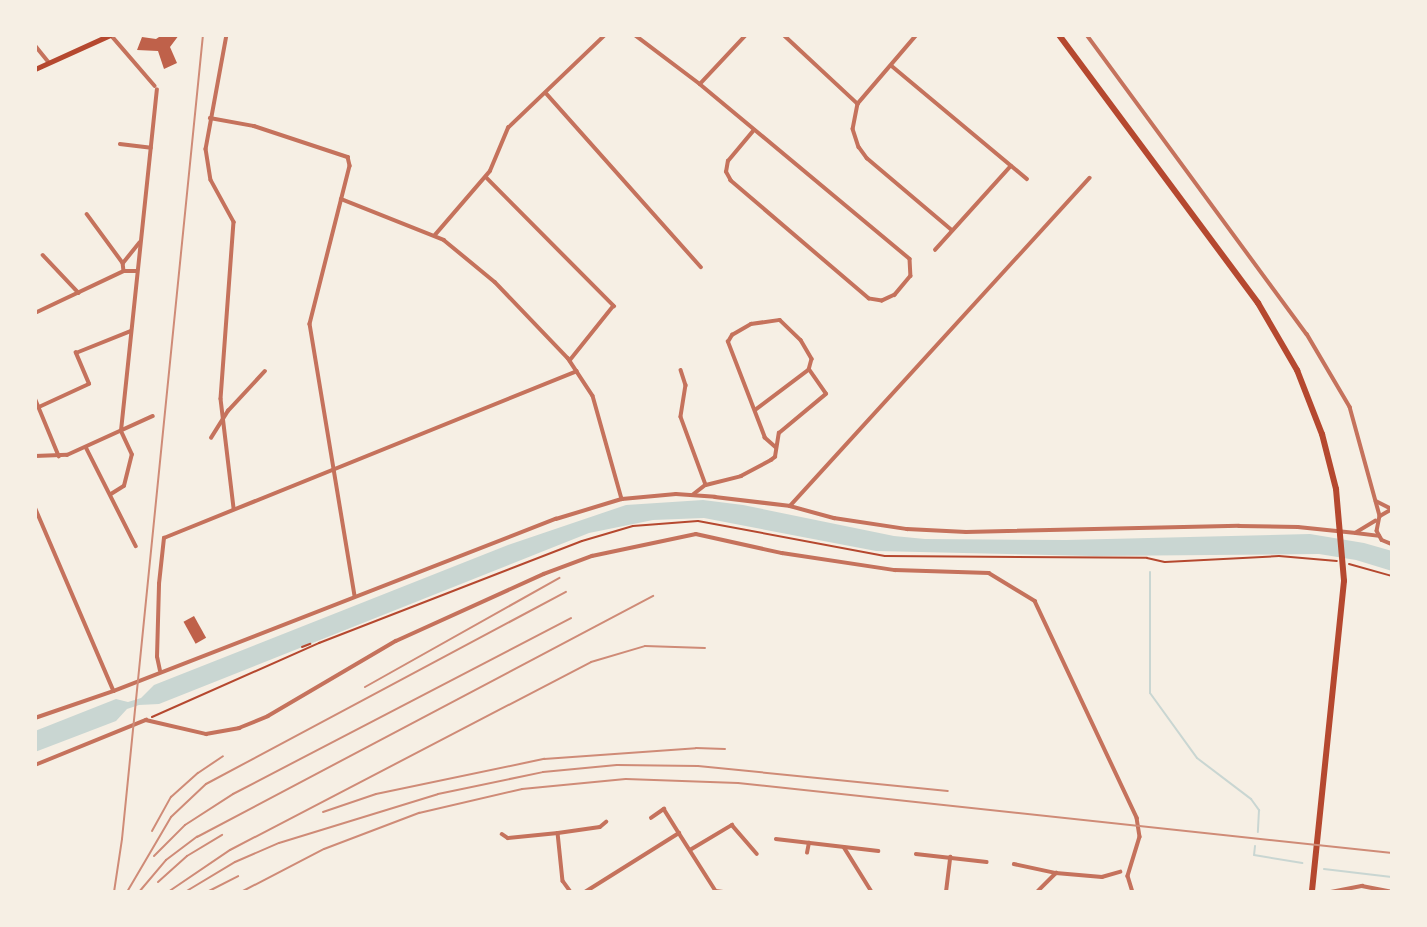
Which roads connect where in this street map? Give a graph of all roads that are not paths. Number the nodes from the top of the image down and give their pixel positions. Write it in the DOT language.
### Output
graph roads {
  1 [pos="111,35"];
  2 [pos="227,35"];
  3 [pos="605,35"];
  4 [pos="635,35"];
  5 [pos="746,35"];
  6 [pos="784,35"];
  7 [pos="917,35"];
  8 [pos="1059,35"];
  9 [pos="1087,35"];
  10 [pos="35,45"];
  11 [pos="49,62"];
  12 [pos="892,66"];
  13 [pos="35,69"];
  14 [pos="700,84"];
  15 [pos="545,93"];
  16 [pos="858,104"];
  17 [pos="210,118"];
  18 [pos="754,130"];
  19 [pos="120,144"];
  20 [pos="150,148"];
  21 [pos="1011,166"];
  22 [pos="486,177"];
  23 [pos="1089,178"];
  24 [pos="1027,179"];
  25 [pos="341,199"];
  26 [pos="87,214"];
  27 [pos="952,230"];
  28 [pos="435,235"];
  29 [pos="140,241"];
  30 [pos="935,250"];
  31 [pos="43,255"];
  32 [pos="123,263"];
  33 [pos="701,267"];
  34 [pos="124,271"];
  35 [pos="137,271"];
  36 [pos="79,293"];
  37 [pos="35,313"];
  38 [pos="131,331"];
  39 [pos="570,361"];
  40 [pos="681,370"];
  41 [pos="809,370"];
  42 [pos="265,371"];
  43 [pos="577,371"];
  44 [pos="35,398"];
  45 [pos="39,407"];
  46 [pos="756,410"];
  47 [pos="153,416"];
  48 [pos="222,419"];
  49 [pos="121,430"];
  50 [pos="211,438"];
  51 [pos="86,447"];
  52 [pos="776,448"];
  53 [pos="35,456"];
  54 [pos="59,456"];
  55 [pos="333,470"];
  56 [pos="706,485"];
  57 [pos="111,494"];
  58 [pos="693,495"];
  59 [pos="622,499"];
  60 [pos="1376,501"];
  61 [pos="790,506"];
  62 [pos="35,507"];
  63 [pos="234,508"];
  64 [pos="1392,509"];
  65 [pos="1379,518"];
  66 [pos="1356,533"];
  67 [pos="1379,536"];
  68 [pos="1392,544"];
  69 [pos="136,546"];
  70 [pos="355,596"];
  71 [pos="160,671"];
  72 [pos="114,691"];
  73 [pos="35,718"];
  74 [pos="35,765"];
  75 [pos="651,818"];
  76 [pos="606,822"];
  77 [pos="558,832"];
  78 [pos="679,833"];
  79 [pos="502,834"];
  80 [pos="776,839"];
  81 [pos="809,843"];
  82 [pos="845,847"];
  83 [pos="690,850"];
  84 [pos="878,851"];
  85 [pos="807,853"];
  86 [pos="757,854"];
  87 [pos="916,854"];
  88 [pos="950,858"];
  89 [pos="987,862"];
  90 [pos="1014,864"];
  91 [pos="1120,872"];
  92 [pos="1056,873"];
  93 [pos="1390,891"];
  94 [pos="571,892"];
  95 [pos="585,892"];
  96 [pos="716,892"];
  97 [pos="723,892"];
  98 [pos="872,892"];
  99 [pos="946,892"];
  100 [pos="1037,892"];
  101 [pos="1133,892"];
  102 [pos="1312,892"];
  103 [pos="1331,892"];
  1 -- 11 [label="main road"];
  1 -- 20 [label="street"];
  2 -- 17 [label="street"];
  3 -- 15 [label="street"];
  4 -- 14 [label="street"];
  5 -- 14 [label="street"];
  6 -- 16 [label="street"];
  7 -- 12 [label="street"];
  8 -- 102 [label="main road"];
  9 -- 60 [label="street"];
  10 -- 11 [label="street"];
  11 -- 13 [label="main road"];
  12 -- 16 [label="street"];
  12 -- 21 [label="street"];
  14 -- 18 [label="street"];
  15 -- 22 [label="street"];
  15 -- 33 [label="street"];
  16 -- 27 [label="street"];
  17 -- 25 [label="street"];
  17 -- 48 [label="street"];
  18 -- 18 [label="street"];
  19 -- 20 [label="street"];
  20 -- 29 [label="street"];
  21 -- 24 [label="street"];
  21 -- 27 [label="street"];
  22 -- 28 [label="street"];
  22 -- 39 [label="street"];
  23 -- 61 [label="street"];
  25 -- 28 [label="street"];
  25 -- 55 [label="street"];
  26 -- 32 [label="street"];
  27 -- 30 [label="street"];
  28 -- 39 [label="street"];
  29 -- 32 [label="street"];
  29 -- 35 [label="street"];
  31 -- 36 [label="street"];
  32 -- 34 [label="street"];
  34 -- 35 [label="street"];
  34 -- 36 [label="street"];
  35 -- 38 [label="street"];
  36 -- 37 [label="street"];
  38 -- 45 [label="street"];
  38 -- 49 [label="street"];
  39 -- 43 [label="street"];
  40 -- 56 [label="street"];
  41 -- 46 [label="street"];
  41 -- 46 [label="street"];
  41 -- 52 [label="street"];
  42 -- 48 [label="street"];
  43 -- 55 [label="street"];
  43 -- 59 [label="street"];
  44 -- 45 [label="street"];
  45 -- 54 [label="street"];
  46 -- 52 [label="street"];
  47 -- 49 [label="street"];
  48 -- 50 [label="street"];
  48 -- 63 [label="street"];
  49 -- 51 [label="street"];
  49 -- 57 [label="street"];
  51 -- 54 [label="street"];
  51 -- 57 [label="street"];
  52 -- 56 [label="street"];
  53 -- 54 [label="street"];
  55 -- 63 [label="street"];
  55 -- 70 [label="street"];
  56 -- 58 [label="street"];
  57 -- 69 [label="street"];
  58 -- 59 [label="street"];
  58 -- 61 [label="street"];
  59 -- 70 [label="street"];
  60 -- 64 [label="street"];
  60 -- 65 [label="street"];
  61 -- 66 [label="street"];
  62 -- 72 [label="street"];
  63 -- 71 [label="street"];
  64 -- 65 [label="street"];
  65 -- 66 [label="street"];
  65 -- 67 [label="street"];
  66 -- 67 [label="street"];
  67 -- 68 [label="street"];
  70 -- 71 [label="street"];
  71 -- 72 [label="street"];
  72 -- 73 [label="street"];
  74 -- 101 [label="street"];
  75 -- 78 [label="street"];
  76 -- 77 [label="street"];
  77 -- 79 [label="street"];
  77 -- 94 [label="street"];
  78 -- 83 [label="street"];
  78 -- 95 [label="street"];
  80 -- 81 [label="street"];
  81 -- 82 [label="street"];
  81 -- 85 [label="street"];
  82 -- 84 [label="street"];
  82 -- 98 [label="street"];
  83 -- 86 [label="street"];
  83 -- 96 [label="street"];
  87 -- 88 [label="street"];
  88 -- 89 [label="street"];
  88 -- 99 [label="street"];
  90 -- 92 [label="street"];
  91 -- 92 [label="street"];
  92 -- 100 [label="street"];
  93 -- 103 [label="street"];
  96 -- 97 [label="street"];
}
